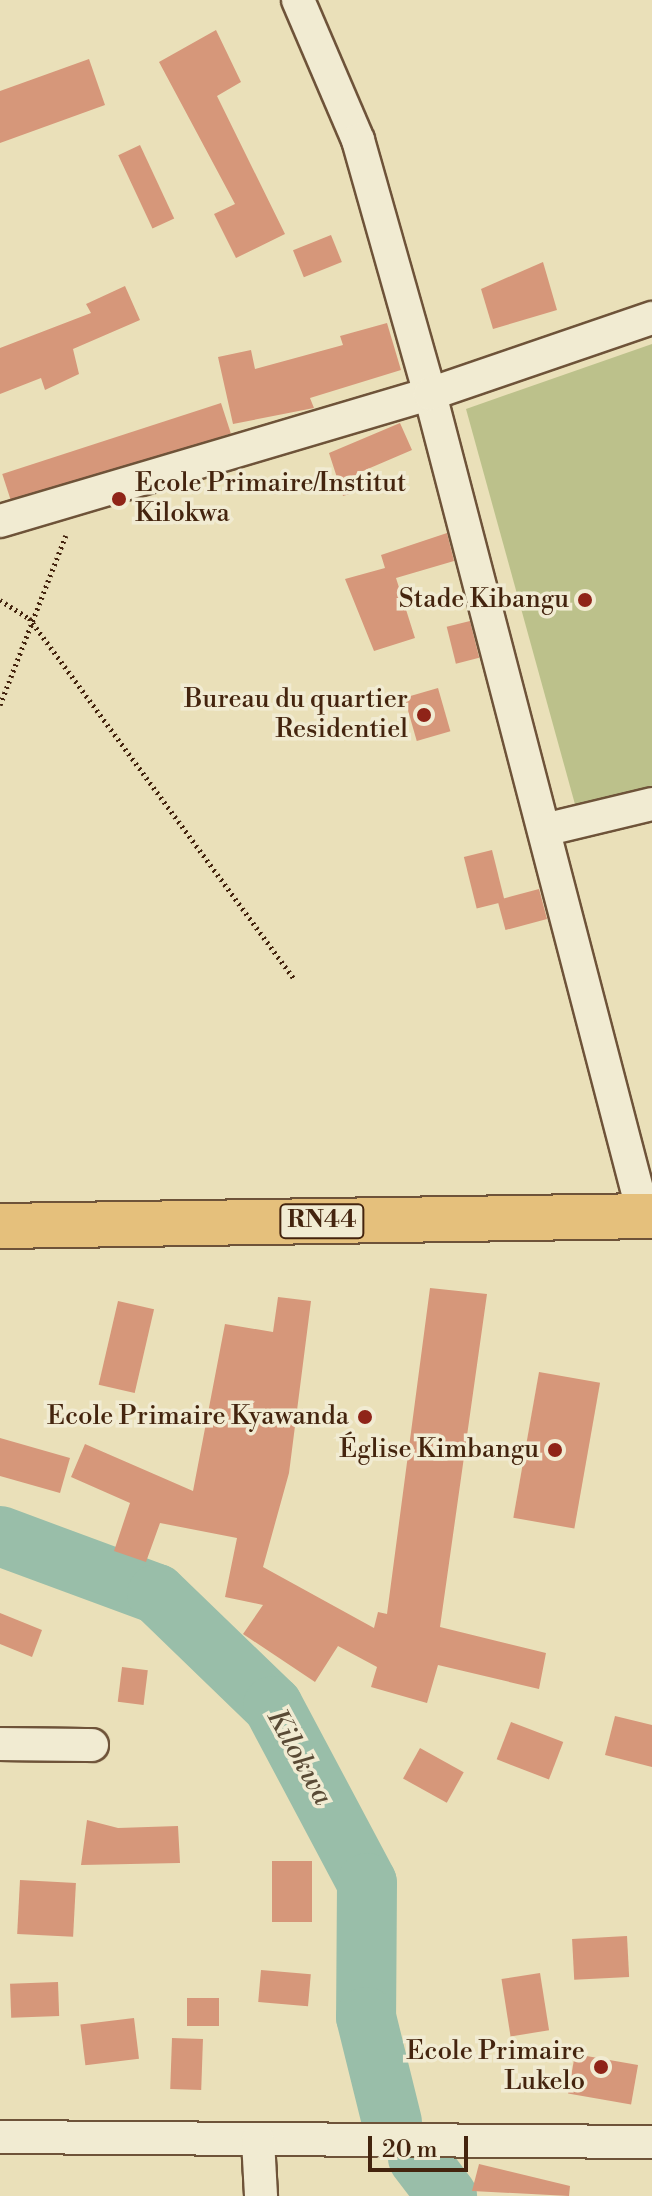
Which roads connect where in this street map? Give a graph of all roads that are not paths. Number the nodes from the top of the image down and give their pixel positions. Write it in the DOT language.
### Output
graph roads {
  1 [pos="298,0"];
  2 [pos="652,318"];
  3 [pos="430,394"];
  4 [pos="0,521"];
  5 [pos="652,804"];
  6 [pos="548,829"];
  7 [pos="648,1216"];
  8 [pos="0,1226"];
  9 [pos="0,1744"];
  10 [pos="92,1745"];
  11 [pos="0,2137"];
  12 [pos="258,2140"];
  13 [pos="652,2142"];
  14 [pos="261,2196"];
  1 -- 3 [label="street"];
  2 -- 3 [label="street"];
  3 -- 4 [label="street"];
  3 -- 6 [label="street"];
  5 -- 6 [label="street"];
  6 -- 7 [label="street"];
  7 -- 8 [label="main road, RN44"];
  9 -- 10 [label="street"];
  11 -- 12 [label="street"];
  12 -- 13 [label="street"];
  12 -- 14 [label="street"];
}
